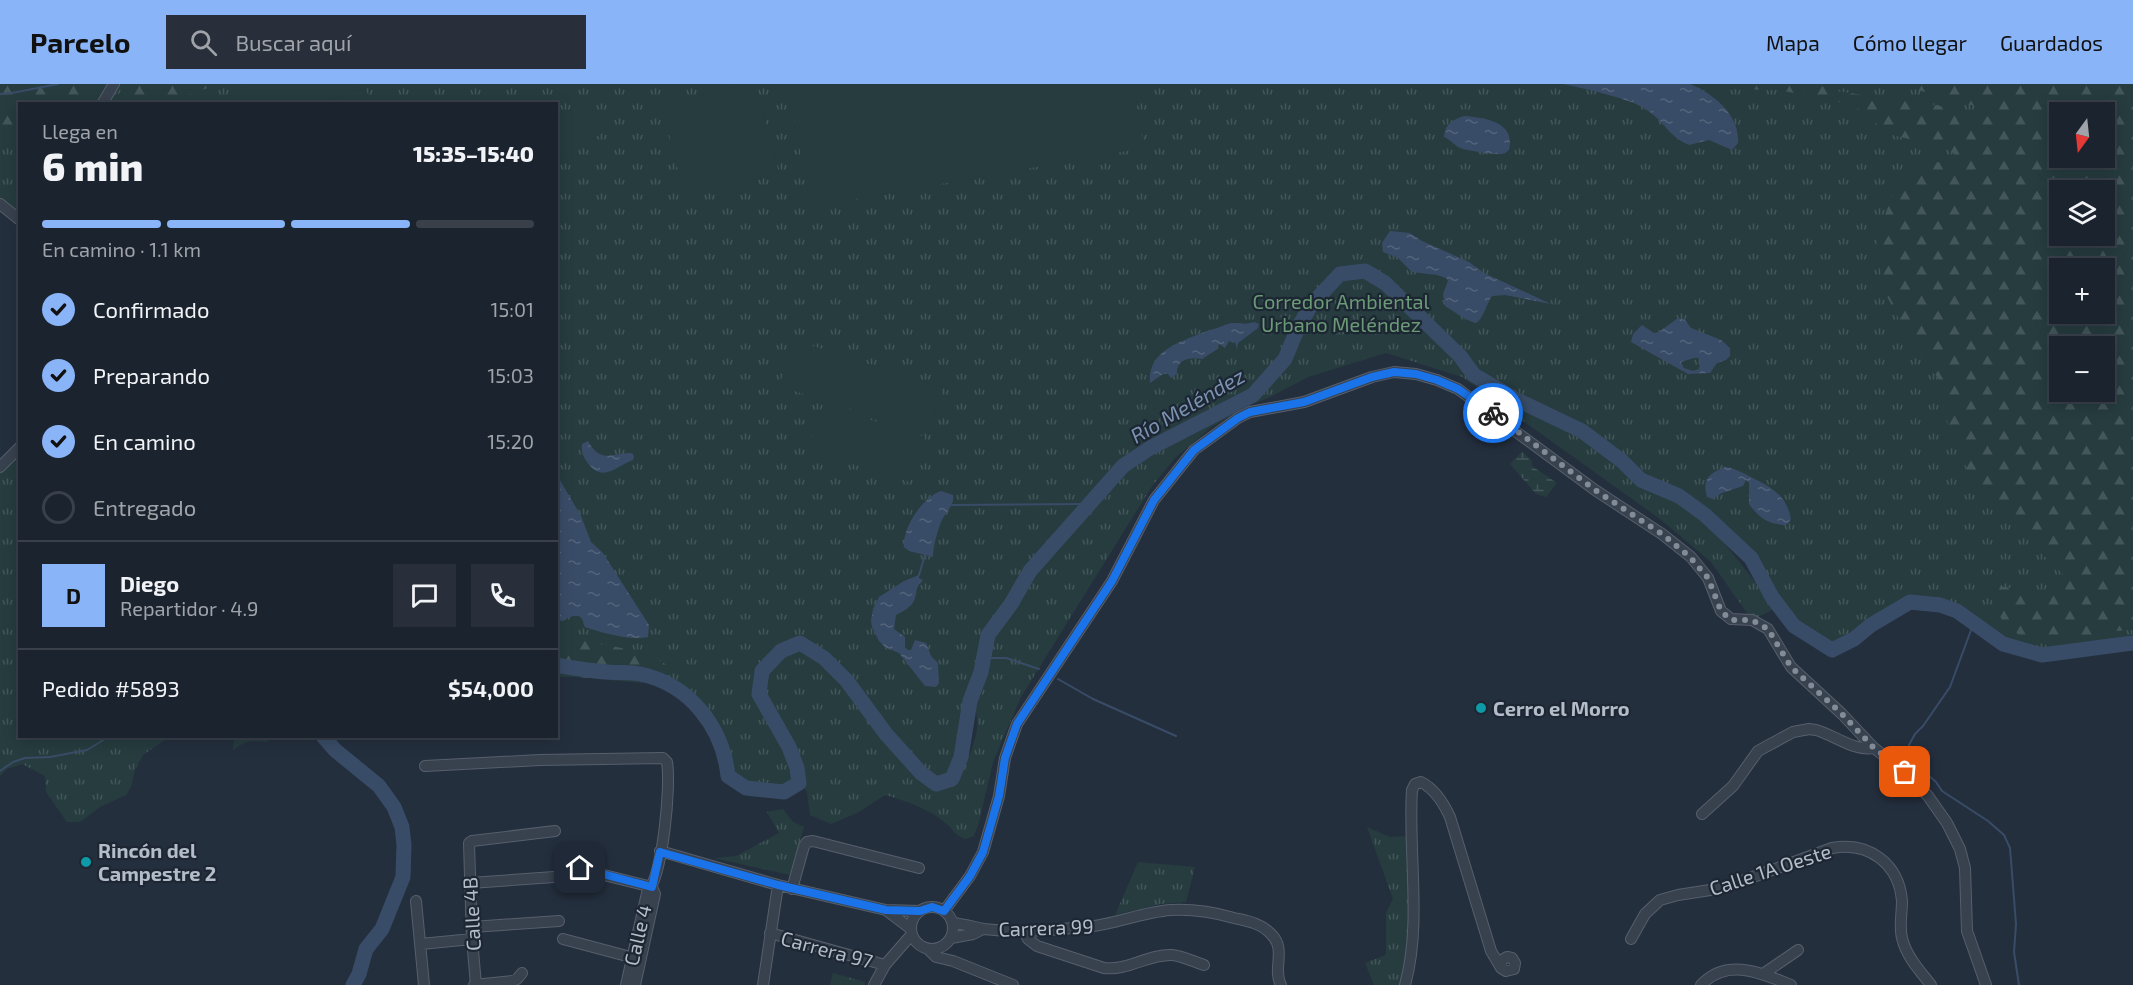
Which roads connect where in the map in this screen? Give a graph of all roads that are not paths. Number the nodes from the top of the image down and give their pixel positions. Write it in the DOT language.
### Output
graph roads {
  1 [pos="114,84"];
  2 [pos="103,102"];
  3 [pos="0,204"];
  4 [pos="18,218"];
  5 [pos="16,450"];
  6 [pos="0,452"];
  7 [pos="0,467"];
  8 [pos="1874,748"];
  9 [pos="425,766"];
  10 [pos="1702,814"];
  11 [pos="555,831"];
  12 [pos="660,852"];
  13 [pos="580,868"];
  14 [pos="919,868"];
  15 [pos="554,877"];
  16 [pos="470,883"];
  17 [pos="778,885"];
  18 [pos="652,887"];
  19 [pos="792,889"];
  20 [pos="416,901"];
  21 [pos="886,910"];
  22 [pos="920,911"];
  23 [pos="944,911"];
  24 [pos="558,921"];
  25 [pos="953,923"];
  26 [pos="983,929"];
  27 [pos="912,931"];
  28 [pos="1024,931"];
  29 [pos="472,933"];
  30 [pos="770,933"];
  31 [pos="563,939"];
  32 [pos="1631,939"];
  33 [pos="948,941"];
  34 [pos="421,944"];
  35 [pos="923,946"];
  36 [pos="1798,950"];
  37 [pos="896,953"];
  38 [pos="636,959"];
  39 [pos="953,961"];
  40 [pos="885,965"];
  41 [pos="1204,965"];
  42 [pos="1500,965"];
  43 [pos="522,973"];
  44 [pos="1763,975"];
  45 [pos="424,985"];
  46 [pos="475,985"];
  47 [pos="626,985"];
  48 [pos="634,985"];
  49 [pos="763,985"];
  50 [pos="874,985"];
  51 [pos="1013,985"];
  52 [pos="1281,985"];
  53 [pos="1405,985"];
  54 [pos="1701,985"];
  55 [pos="1791,985"];
  56 [pos="1931,985"];
  57 [pos="1986,985"];
  1 -- 2 [label="street"];
  3 -- 4 [label="street"];
  5 -- 6 [label="street"];
  5 -- 7 [label="street"];
  8 -- 10 [label="street"];
  8 -- 23 [label="street"];
  8 -- 57 [label="street"];
  9 -- 12 [label="street, Calle 4"];
  11 -- 16 [label="street, Calle 4B"];
  12 -- 17 [label="street"];
  12 -- 18 [label="street, Calle 4"];
  13 -- 18 [label="street"];
  14 -- 19 [label="street"];
  15 -- 16 [label="street"];
  16 -- 29 [label="street, Calle 4B"];
  17 -- 19 [label="street"];
  17 -- 30 [label="street"];
  18 -- 38 [label="street, Calle 4"];
  19 -- 21 [label="street"];
  20 -- 34 [label="street"];
  21 -- 22 [label="street"];
  21 -- 27 [label="street"];
  22 -- 23 [label="street"];
  22 -- 27 [label="street"];
  23 -- 25 [label="street"];
  24 -- 29 [label="street"];
  25 -- 26 [label="street, Carrera 99"];
  25 -- 33 [label="street"];
  26 -- 28 [label="street, Carrera 99"];
  26 -- 33 [label="street, Carrera 99"];
  27 -- 35 [label="street"];
  27 -- 37 [label="street"];
  28 -- 41 [label="street"];
  28 -- 52 [label="street, Carrera 99"];
  29 -- 34 [label="street"];
  29 -- 46 [label="street, Calle 4B"];
  30 -- 40 [label="street, Carrera 97"];
  30 -- 49 [label="street"];
  31 -- 38 [label="street"];
  32 -- 56 [label="street, Calle 1A Oeste"];
  33 -- 35 [label="street"];
  33 -- 39 [label="street"];
  34 -- 45 [label="street"];
  35 -- 37 [label="street"];
  35 -- 39 [label="street"];
  36 -- 44 [label="street"];
  37 -- 40 [label="street"];
  38 -- 47 [label="street, Calle 4"];
  38 -- 48 [label="street, Calle 4"];
  39 -- 51 [label="street"];
  40 -- 50 [label="street"];
  42 -- 53 [label="street"];
  43 -- 46 [label="street"];
  44 -- 54 [label="street"];
  44 -- 55 [label="street"];
}
